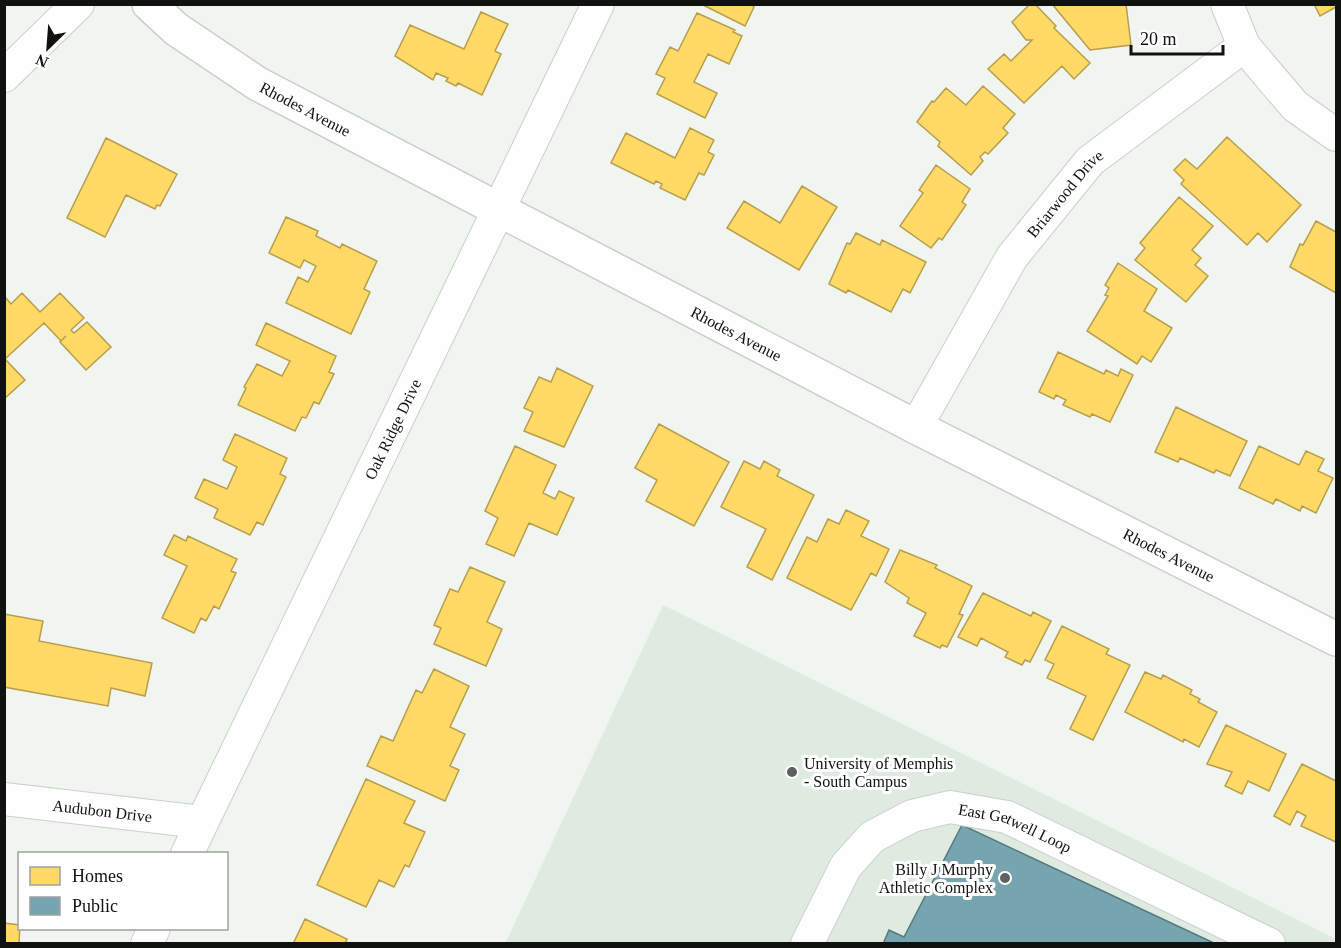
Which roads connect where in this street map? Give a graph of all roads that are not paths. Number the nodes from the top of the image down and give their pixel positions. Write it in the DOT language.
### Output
graph roads {
  1 [pos="78,4"];
  2 [pos="149,4"];
  3 [pos="598,4"];
  4 [pos="1227,4"];
  5 [pos="1244,45"];
  6 [pos="4,76"];
  7 [pos="1336,135"];
  8 [pos="499,207"];
  9 [pos="916,427"];
  10 [pos="1336,639"];
  11 [pos="4,799"];
  12 [pos="201,822"];
  13 [pos="188,852"];
  14 [pos="153,930"];
  15 [pos="147,944"];
  16 [pos="807,944"];
  17 [pos="1269,944"];
  1 -- 6 [label="street"];
  2 -- 8 [label="main road, Rhodes Avenue"];
  3 -- 8 [label="street, Oak Ridge Drive"];
  4 -- 5 [label="street"];
  5 -- 7 [label="street"];
  5 -- 9 [label="street, Briarwood Drive"];
  8 -- 9 [label="main road, Rhodes Avenue"];
  8 -- 12 [label="street, Oak Ridge Drive"];
  9 -- 10 [label="main road, Rhodes Avenue"];
  11 -- 12 [label="street, Audubon Drive"];
  12 -- 13 [label="street, Oak Ridge Drive"];
  14 -- 15 [label="street"];
  16 -- 17 [label="street, East Getwell Loop"];
}
